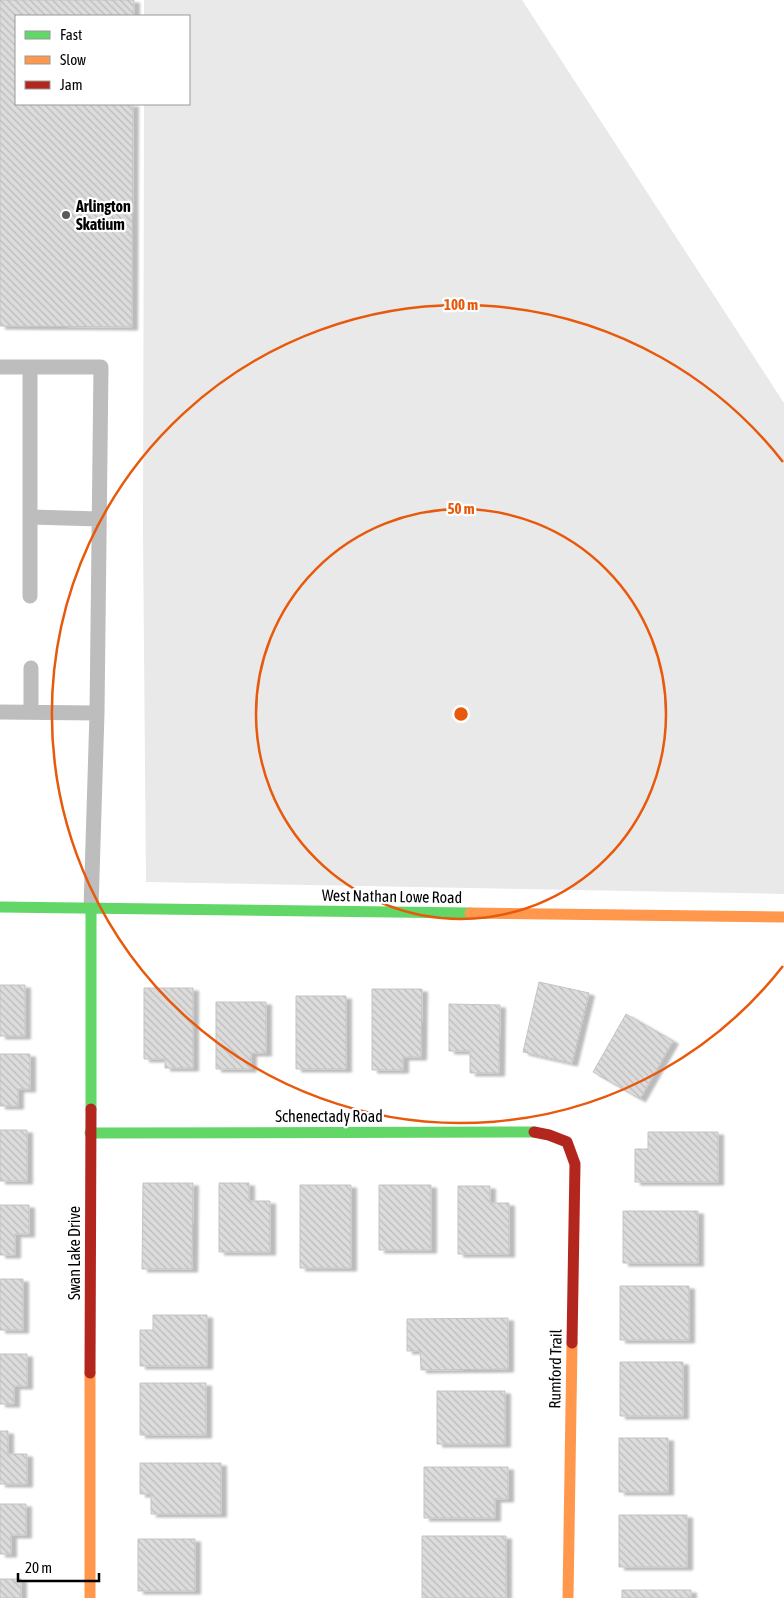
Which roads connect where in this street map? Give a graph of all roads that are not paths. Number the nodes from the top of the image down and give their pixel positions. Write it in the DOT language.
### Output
graph roads {
  1 [pos="0,366"];
  2 [pos="30,366"];
  3 [pos="31,517"];
  4 [pos="98,518"];
  5 [pos="30,596"];
  6 [pos="31,668"];
  7 [pos="0,712"];
  8 [pos="31,712"];
  9 [pos="97,713"];
  10 [pos="0,907"];
  11 [pos="91,909"];
  12 [pos="784,917"];
  13 [pos="90,1133"];
  14 [pos="568,1142"];
  15 [pos="90,1598"];
  16 [pos="568,1598"];
  1 -- 2 [label="lane"];
  2 -- 3 [label="lane"];
  2 -- 4 [label="lane"];
  3 -- 4 [label="lane"];
  3 -- 5 [label="lane"];
  4 -- 9 [label="lane"];
  6 -- 8 [label="lane"];
  7 -- 8 [label="lane"];
  8 -- 9 [label="lane"];
  9 -- 11 [label="lane"];
  10 -- 11 [label="street, West Nathan Lowe Road"];
  11 -- 12 [label="street, West Nathan Lowe Road"];
  11 -- 13 [label="street, Swan Lake Drive"];
  13 -- 14 [label="street, Schenectady Road"];
  13 -- 15 [label="street, Swan Lake Drive"];
  14 -- 16 [label="street, Rumford Trail"];
}
